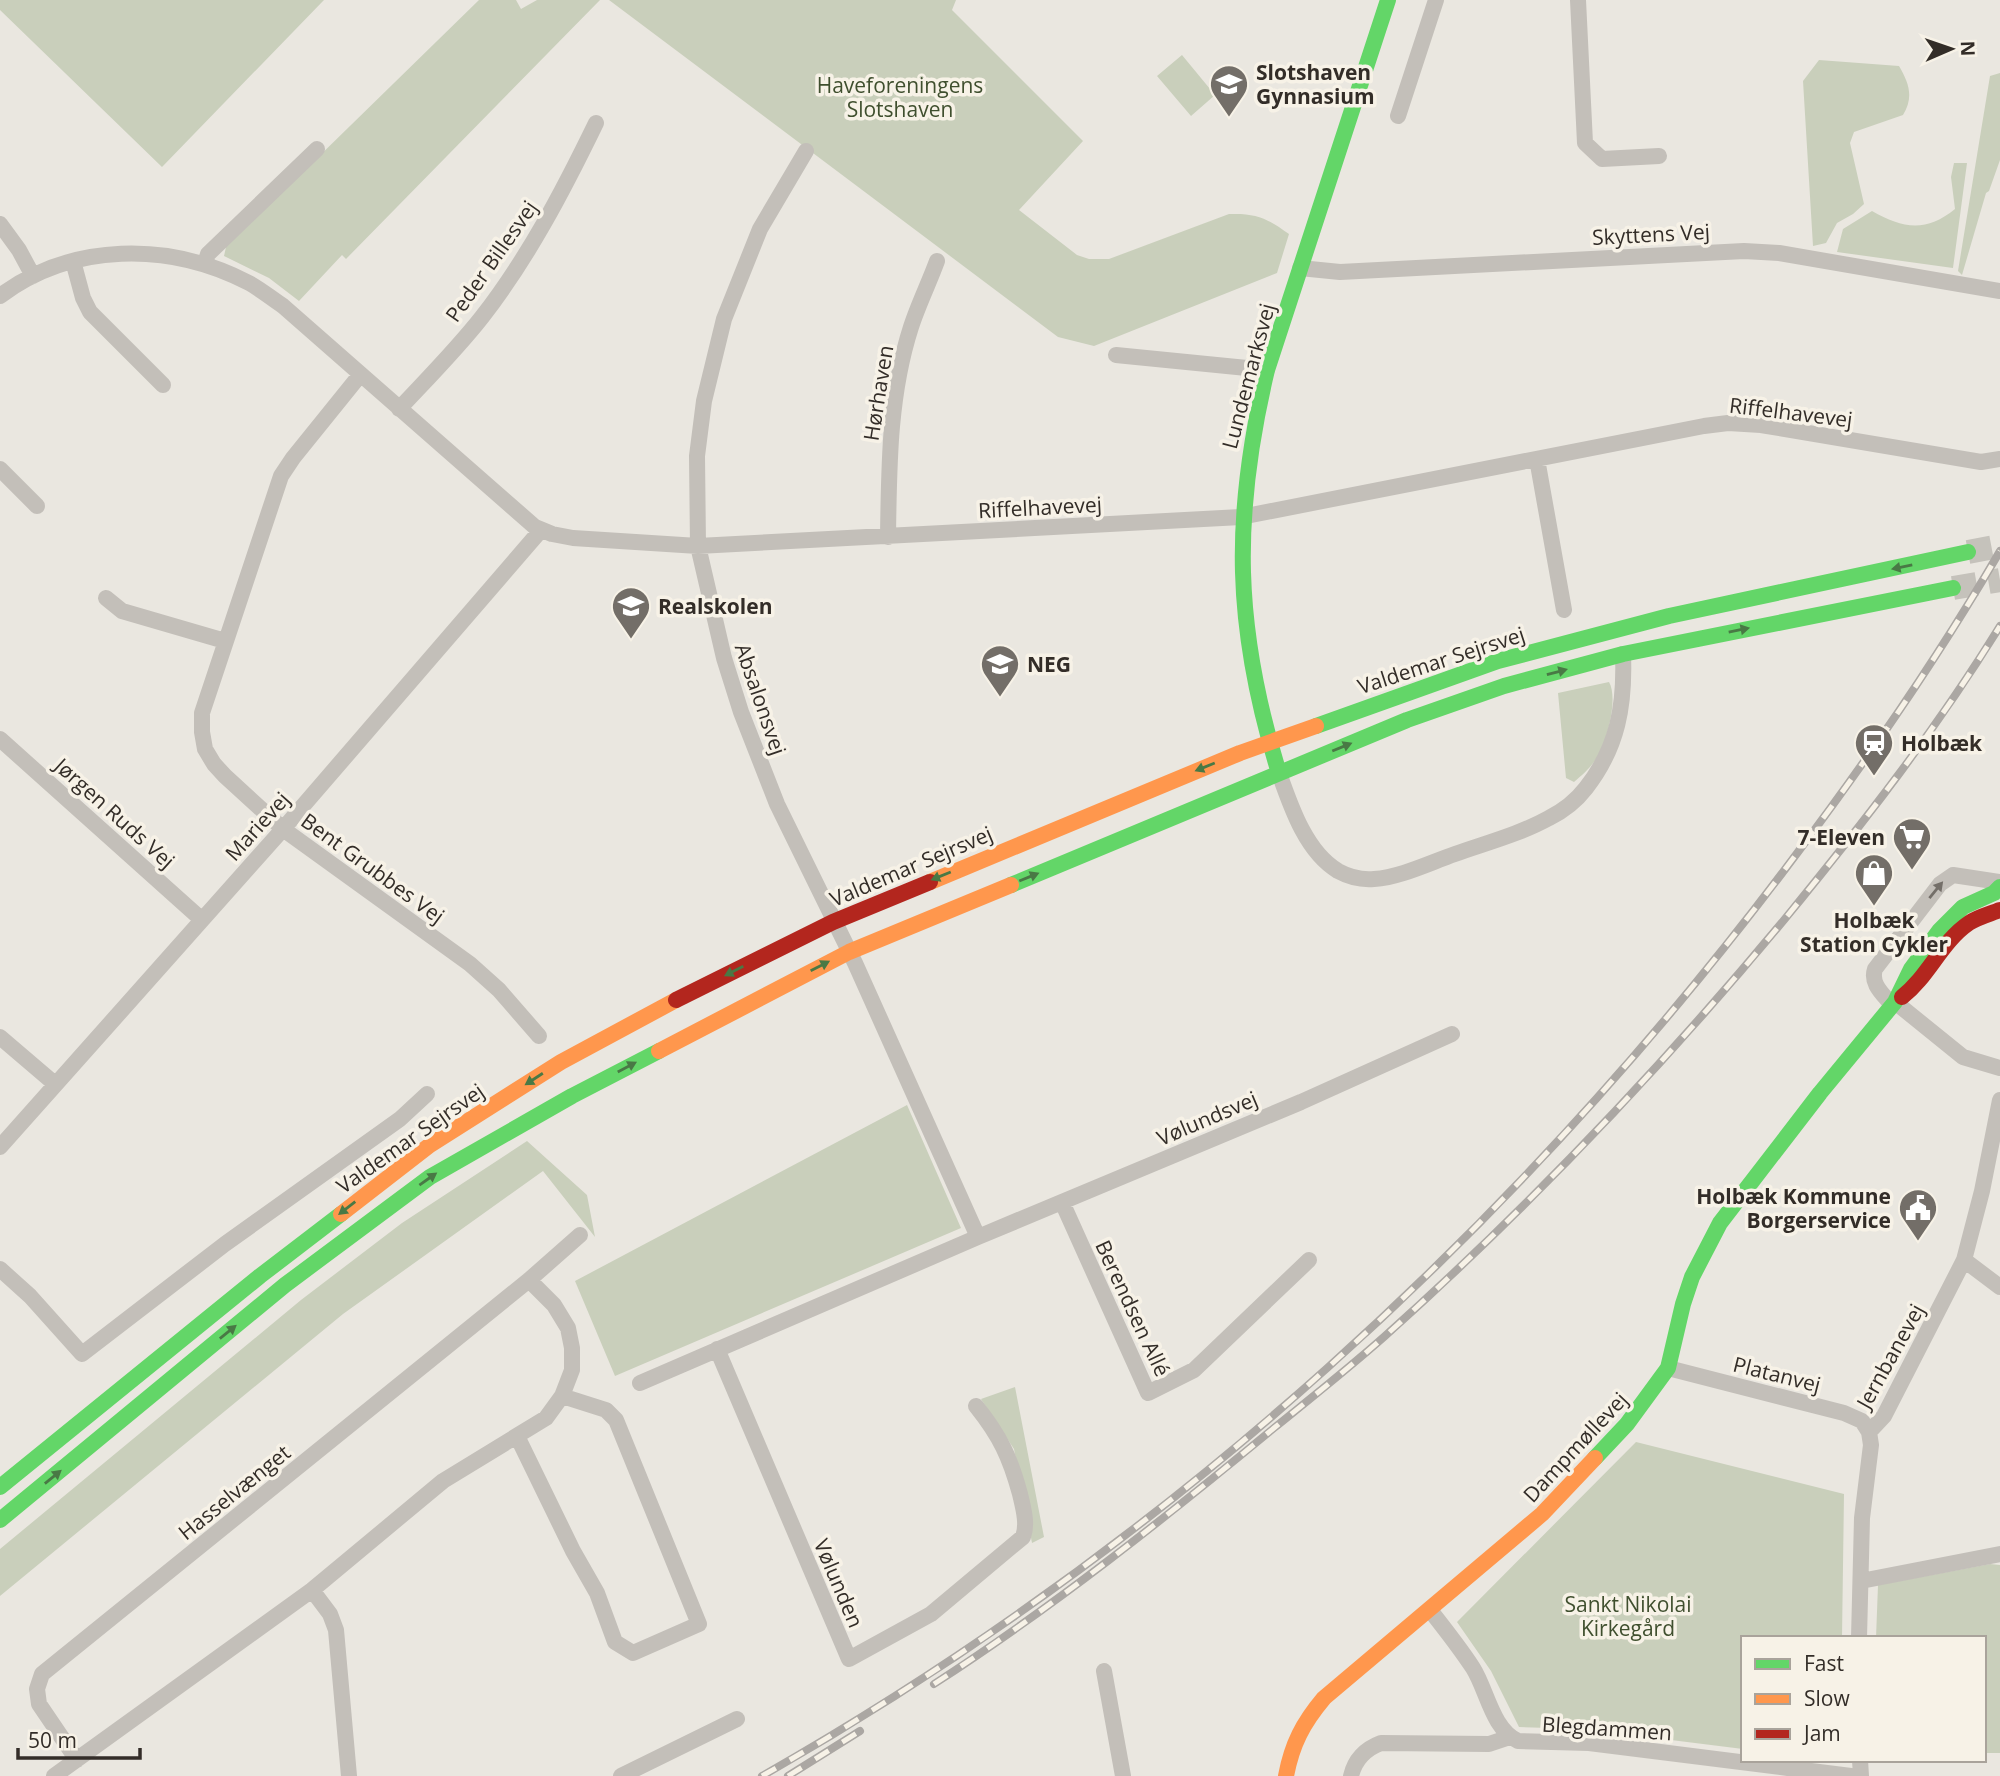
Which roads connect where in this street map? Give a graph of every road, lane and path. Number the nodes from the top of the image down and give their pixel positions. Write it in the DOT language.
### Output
graph roads {
  1 [pos="1436,0"];
  2 [pos="1578,0"];
  3 [pos="1383,2"];
  4 [pos="1398,116"];
  5 [pos="596,123"];
  6 [pos="317,149"];
  7 [pos="806,152"];
  8 [pos="1659,156"];
  9 [pos="0,224"];
  10 [pos="73,261"];
  11 [pos="937,261"];
  12 [pos="205,264"];
  13 [pos="1300,268"];
  14 [pos="33,275"];
  15 [pos="2000,291"];
  16 [pos="0,296"];
  17 [pos="1116,355"];
  18 [pos="1267,370"];
  19 [pos="360,375"];
  20 [pos="163,385"];
  21 [pos="399,409"];
  22 [pos="1537,459"];
  23 [pos="2000,459"];
  24 [pos="0,469"];
  25 [pos="37,506"];
  26 [pos="1241,517"];
  27 [pos="541,530"];
  28 [pos="888,537"];
  29 [pos="698,545"];
  30 [pos="1968,552"];
  31 [pos="1953,588"];
  32 [pos="106,598"];
  33 [pos="1564,610"];
  34 [pos="225,642"];
  35 [pos="1623,654"];
  36 [pos="0,739"];
  37 [pos="1268,742"];
  38 [pos="1279,773"];
  39 [pos="283,829"];
  40 [pos="2000,884"];
  41 [pos="2000,910"];
  42 [pos="201,919"];
  43 [pos="833,922"];
  44 [pos="849,952"];
  45 [pos="1893,1003"];
  46 [pos="1451,1034"];
  47 [pos="539,1036"];
  48 [pos="0,1037"];
  49 [pos="2000,1068"];
  50 [pos="55,1084"];
  51 [pos="427,1094"];
  52 [pos="2000,1100"];
  53 [pos="0,1147"];
  54 [pos="1062,1202"];
  55 [pos="580,1235"];
  56 [pos="978,1237"];
  57 [pos="1309,1260"];
  58 [pos="1964,1260"];
  59 [pos="0,1269"];
  60 [pos="529,1280"];
  61 [pos="2000,1287"];
  62 [pos="717,1349"];
  63 [pos="1668,1368"];
  64 [pos="640,1383"];
  65 [pos="562,1396"];
  66 [pos="976,1406"];
  67 [pos="1869,1432"];
  68 [pos="517,1436"];
  69 [pos="0,1487"];
  70 [pos="0,1520"];
  71 [pos="2000,1554"];
  72 [pos="1861,1581"];
  73 [pos="312,1590"];
  74 [pos="1430,1610"];
  75 [pos="1859,1636"];
  76 [pos="1104,1671"];
  77 [pos="737,1719"];
  78 [pos="1510,1737"];
  79 [pos="77,1760"];
  80 [pos="1286,1774"];
  81 [pos="54,1776"];
  82 [pos="349,1776"];
  83 [pos="621,1776"];
  84 [pos="1123,1776"];
  85 [pos="1351,1776"];
  86 [pos="1851,1776"];
  1 -- 4 [label="street"];
  2 -- 8 [label="street"];
  3 -- 13 [label="main road, Lundemarksvej"];
  5 -- 21 [label="street, Peder Billesvej"];
  6 -- 12 [label="street"];
  7 -- 29 [label="street, Absalonsvej"];
  9 -- 14 [label="street"];
  10 -- 12 [label="street"];
  10 -- 14 [label="street"];
  10 -- 20 [label="street"];
  11 -- 28 [label="street, Hørhaven"];
  12 -- 19 [label="street"];
  13 -- 15 [label="street, Skyttens Vej"];
  13 -- 18 [label="main road, Lundemarksvej"];
  14 -- 16 [label="street"];
  17 -- 18 [label="street"];
  18 -- 26 [label="main road, Lundemarksvej"];
  19 -- 21 [label="street"];
  19 -- 34 [label="street, Bent Grubbes Vej"];
  21 -- 27 [label="street"];
  22 -- 23 [label="street, Riffelhavevej"];
  22 -- 26 [label="street, Riffelhavevej"];
  22 -- 33 [label="street"];
  24 -- 25 [label="street"];
  26 -- 28 [label="street, Riffelhavevej"];
  26 -- 37 [label="main road, Lundemarksvej"];
  27 -- 29 [label="street, Riffelhavevej"];
  27 -- 39 [label="street, Marievej"];
  28 -- 29 [label="street, Riffelhavevej"];
  29 -- 43 [label="street, Absalonsvej"];
  30 -- 37 [label="main road, Valdemar Sejrsvej, one-way"];
  35 -- 31 [label="main road, Valdemar Sejrsvej, one-way"];
  32 -- 34 [label="street"];
  34 -- 39 [label="street, Bent Grubbes Vej"];
  38 -- 35 [label="main road, Valdemar Sejrsvej, one-way"];
  35 -- 38 [label="street"];
  36 -- 42 [label="street, Jørgen Ruds Vej"];
  37 -- 38 [label="main road, Lundemarksvej"];
  37 -- 43 [label="main road, Valdemar Sejrsvej, one-way"];
  44 -- 38 [label="main road, Valdemar Sejrsvej, one-way"];
  39 -- 42 [label="street, Marievej"];
  39 -- 47 [label="street, Bent Grubbes Vej"];
  40 -- 45 [label="main road"];
  45 -- 40 [label="street, one-way"];
  41 -- 45 [label="main road"];
  42 -- 50 [label="street, Marievej"];
  43 -- 44 [label="street, Absalonsvej"];
  43 -- 69 [label="main road, Valdemar Sejrsvej, one-way"];
  44 -- 56 [label="street, Absalonsvej"];
  70 -- 44 [label="main road, Valdemar Sejrsvej, one-way"];
  45 -- 49 [label="street"];
  45 -- 63 [label="main road, Dampmøllevej"];
  46 -- 54 [label="street, Vølundsvej"];
  48 -- 50 [label="street"];
  50 -- 53 [label="street, Marievej"];
  51 -- 59 [label="street"];
  52 -- 58 [label="street, Jernbanevej"];
  54 -- 56 [label="street, Vølundsvej"];
  54 -- 57 [label="street, Berendsen Allé"];
  55 -- 60 [label="street, Hasselvænget"];
  56 -- 62 [label="street"];
  58 -- 61 [label="street"];
  58 -- 67 [label="street, Jernbanevej"];
  60 -- 65 [label="street"];
  60 -- 79 [label="street, Hasselvænget"];
  62 -- 64 [label="street"];
  62 -- 66 [label="street, Vølunden"];
  63 -- 67 [label="street, Platanvej"];
  63 -- 74 [label="main road, Dampmøllevej"];
  65 -- 68 [label="street"];
  65 -- 68 [label="street"];
  67 -- 72 [label="street, Jernbanevej"];
  68 -- 73 [label="street"];
  71 -- 72 [label="street"];
  72 -- 75 [label="street, Jernbanevej"];
  73 -- 79 [label="street"];
  73 -- 82 [label="street"];
  74 -- 78 [label="street, Blegdammen"];
  74 -- 80 [label="main road, Dampmøllevej"];
  76 -- 84 [label="street"];
  77 -- 83 [label="street"];
  78 -- 85 [label="street"];
  78 -- 86 [label="street, Blegdammen"];
  79 -- 81 [label="street"];
}
